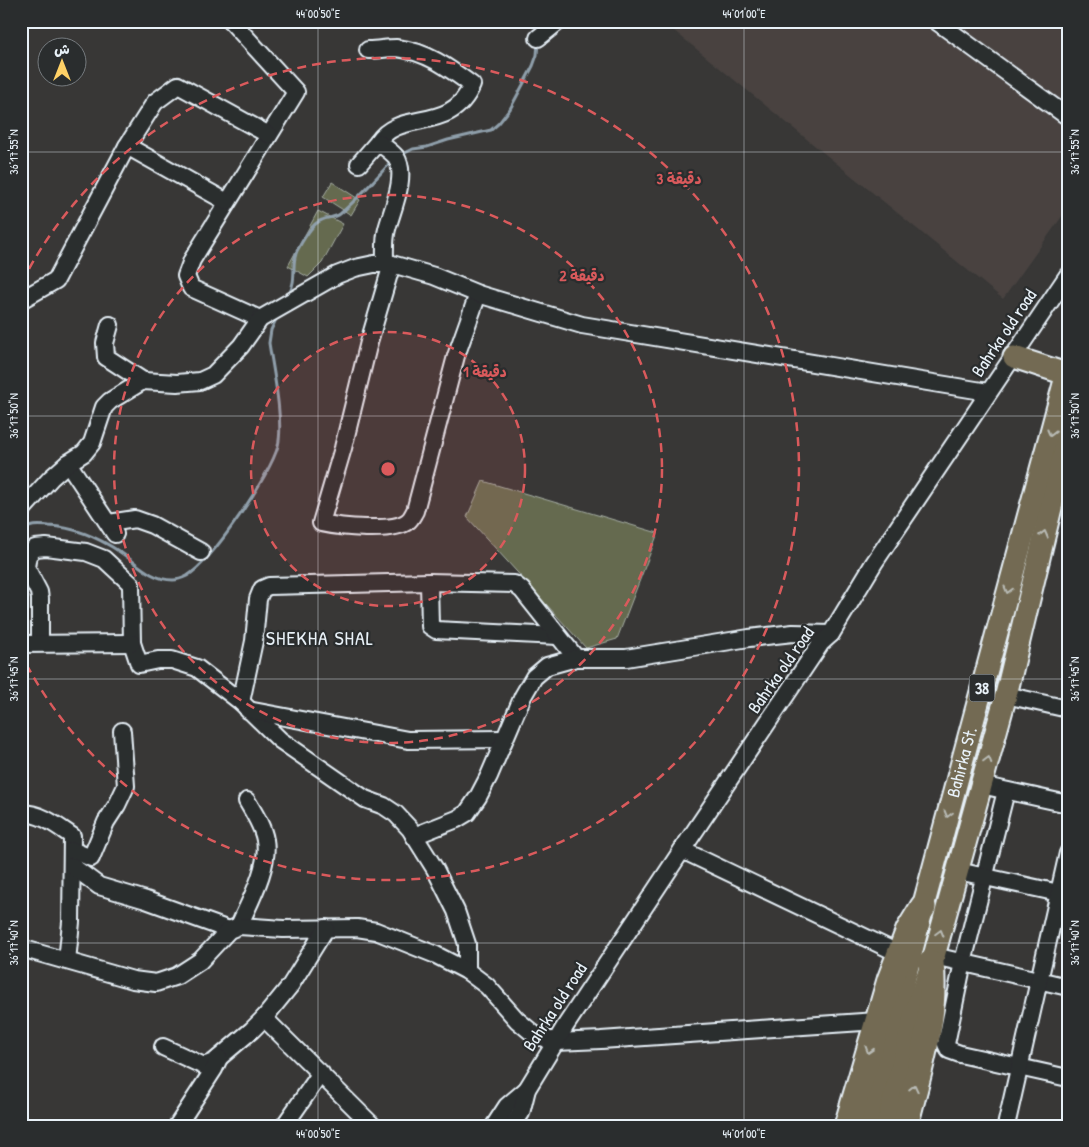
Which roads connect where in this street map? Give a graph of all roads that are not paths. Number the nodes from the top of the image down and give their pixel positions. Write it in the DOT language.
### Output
graph roads {
  1 [pos="231,21"];
  2 [pos="559,21"];
  3 [pos="936,21"];
  4 [pos="538,38"];
  5 [pos="368,50"];
  6 [pos="1068,118"];
  7 [pos="269,135"];
  8 [pos="378,142"];
  9 [pos="127,146"];
  10 [pos="359,164"];
  11 [pos="227,202"];
  12 [pos="389,263"];
  13 [pos="1068,275"];
  14 [pos="478,294"];
  15 [pos="21,300"];
  16 [pos="260,319"];
  17 [pos="110,325"];
  18 [pos="1014,356"];
  19 [pos="1067,371"];
  20 [pos="143,381"];
  21 [pos="988,392"];
  22 [pos="1068,437"];
  23 [pos="52,459"];
  24 [pos="68,463"];
  25 [pos="51,478"];
  26 [pos="21,510"];
  27 [pos="201,552"];
  28 [pos="429,582"];
  29 [pos="831,634"];
  30 [pos="558,636"];
  31 [pos="40,643"];
  32 [pos="132,643"];
  33 [pos="21,644"];
  34 [pos="576,658"];
  35 [pos="1006,695"];
  36 [pos="245,706"];
  37 [pos="1068,709"];
  38 [pos="122,731"];
  39 [pos="504,739"];
  40 [pos="981,785"];
  41 [pos="1006,791"];
  42 [pos="248,801"];
  43 [pos="1068,804"];
  44 [pos="21,813"];
  45 [pos="414,836"];
  46 [pos="682,850"];
  47 [pos="1068,853"];
  48 [pos="72,858"];
  49 [pos="958,871"];
  50 [pos="984,877"];
  51 [pos="1064,894"];
  52 [pos="923,907"];
  53 [pos="234,928"];
  54 [pos="326,928"];
  55 [pos="21,948"];
  56 [pos="900,954"];
  57 [pos="933,960"];
  58 [pos="67,961"];
  59 [pos="964,962"];
  60 [pos="468,971"];
  61 [pos="1038,981"];
  62 [pos="1068,987"];
  63 [pos="264,1018"];
  64 [pos="877,1021"];
  65 [pos="556,1042"];
  66 [pos="163,1047"];
  67 [pos="220,1055"];
  68 [pos="1019,1067"];
  69 [pos="321,1073"];
  70 [pos="1068,1078"];
  71 [pos="527,1089"];
  72 [pos="177,1126"];
  73 [pos="284,1126"];
  74 [pos="373,1126"];
  75 [pos="494,1126"];
  76 [pos="512,1126"];
  77 [pos="847,1126"];
  78 [pos="866,1126"];
  79 [pos="887,1126"];
  80 [pos="905,1126"];
  81 [pos="1006,1126"];
  1 -- 7 [label="street"];
  2 -- 4 [label="street"];
  3 -- 6 [label="street"];
  5 -- 8 [label="street"];
  7 -- 9 [label="street"];
  7 -- 11 [label="street"];
  8 -- 10 [label="street"];
  8 -- 12 [label="street"];
  9 -- 11 [label="street"];
  9 -- 15 [label="street"];
  11 -- 16 [label="street"];
  12 -- 14 [label="street"];
  12 -- 14 [label="street"];
  12 -- 16 [label="street"];
  13 -- 18 [label="street, Bahrka old road"];
  14 -- 21 [label="street"];
  16 -- 20 [label="street"];
  17 -- 20 [label="street"];
  18 -- 19 [label="main road"];
  18 -- 21 [label="street, Bahrka old road"];
  19 -- 52 [label="main road, Bahirka St. / 38, one-way"];
  20 -- 24 [label="street"];
  21 -- 29 [label="street, Bahrka old road"];
  35 -- 22 [label="main road, Bahirka St. / 38, one-way"];
  23 -- 25 [label="street"];
  24 -- 25 [label="street"];
  24 -- 27 [label="street"];
  25 -- 26 [label="street"];
  28 -- 30 [label="street"];
  28 -- 30 [label="street"];
  28 -- 36 [label="street"];
  29 -- 34 [label="street"];
  29 -- 46 [label="street, Bahrka old road"];
  30 -- 34 [label="street"];
  31 -- 32 [label="street"];
  31 -- 32 [label="street"];
  31 -- 33 [label="street"];
  32 -- 36 [label="street"];
  34 -- 39 [label="street"];
  35 -- 37 [label="street"];
  40 -- 35 [label="main road, Bahirka St. / 38, one-way"];
  36 -- 39 [label="street"];
  36 -- 45 [label="street"];
  38 -- 48 [label="street"];
  39 -- 45 [label="street"];
  40 -- 41 [label="street"];
  40 -- 49 [label="main road, Bahirka St. / 38"];
  41 -- 43 [label="street"];
  41 -- 50 [label="street"];
  42 -- 53 [label="street"];
  44 -- 48 [label="street"];
  45 -- 60 [label="street"];
  46 -- 56 [label="street"];
  46 -- 65 [label="street, Bahrka old road"];
  47 -- 51 [label="street"];
  48 -- 53 [label="street"];
  48 -- 58 [label="street"];
  49 -- 50 [label="street"];
  57 -- 49 [label="main road, Bahirka St. / 38, one-way"];
  50 -- 51 [label="street"];
  50 -- 59 [label="street"];
  51 -- 61 [label="street"];
  52 -- 56 [label="highway"];
  52 -- 78 [label="main road, Bahirka St. / 38"];
  53 -- 54 [label="street"];
  53 -- 58 [label="street"];
  54 -- 60 [label="street"];
  54 -- 63 [label="street"];
  55 -- 58 [label="street"];
  56 -- 64 [label="highway"];
  57 -- 59 [label="street"];
  57 -- 79 [label="main road, Bahirka St. / 38"];
  80 -- 57 [label="highway, one-way"];
  59 -- 61 [label="street"];
  59 -- 68 [label="street"];
  60 -- 65 [label="street"];
  61 -- 62 [label="street"];
  61 -- 68 [label="street"];
  63 -- 67 [label="street"];
  63 -- 69 [label="street"];
  64 -- 65 [label="street"];
  64 -- 77 [label="highway, one-way"];
  65 -- 71 [label="street, Bahrka old road"];
  66 -- 67 [label="street"];
  67 -- 72 [label="street"];
  68 -- 70 [label="street"];
  68 -- 81 [label="street"];
  69 -- 73 [label="street"];
  69 -- 74 [label="street"];
  71 -- 75 [label="street, Bahrka old road"];
  71 -- 76 [label="street, Bahrka old road"];
}
